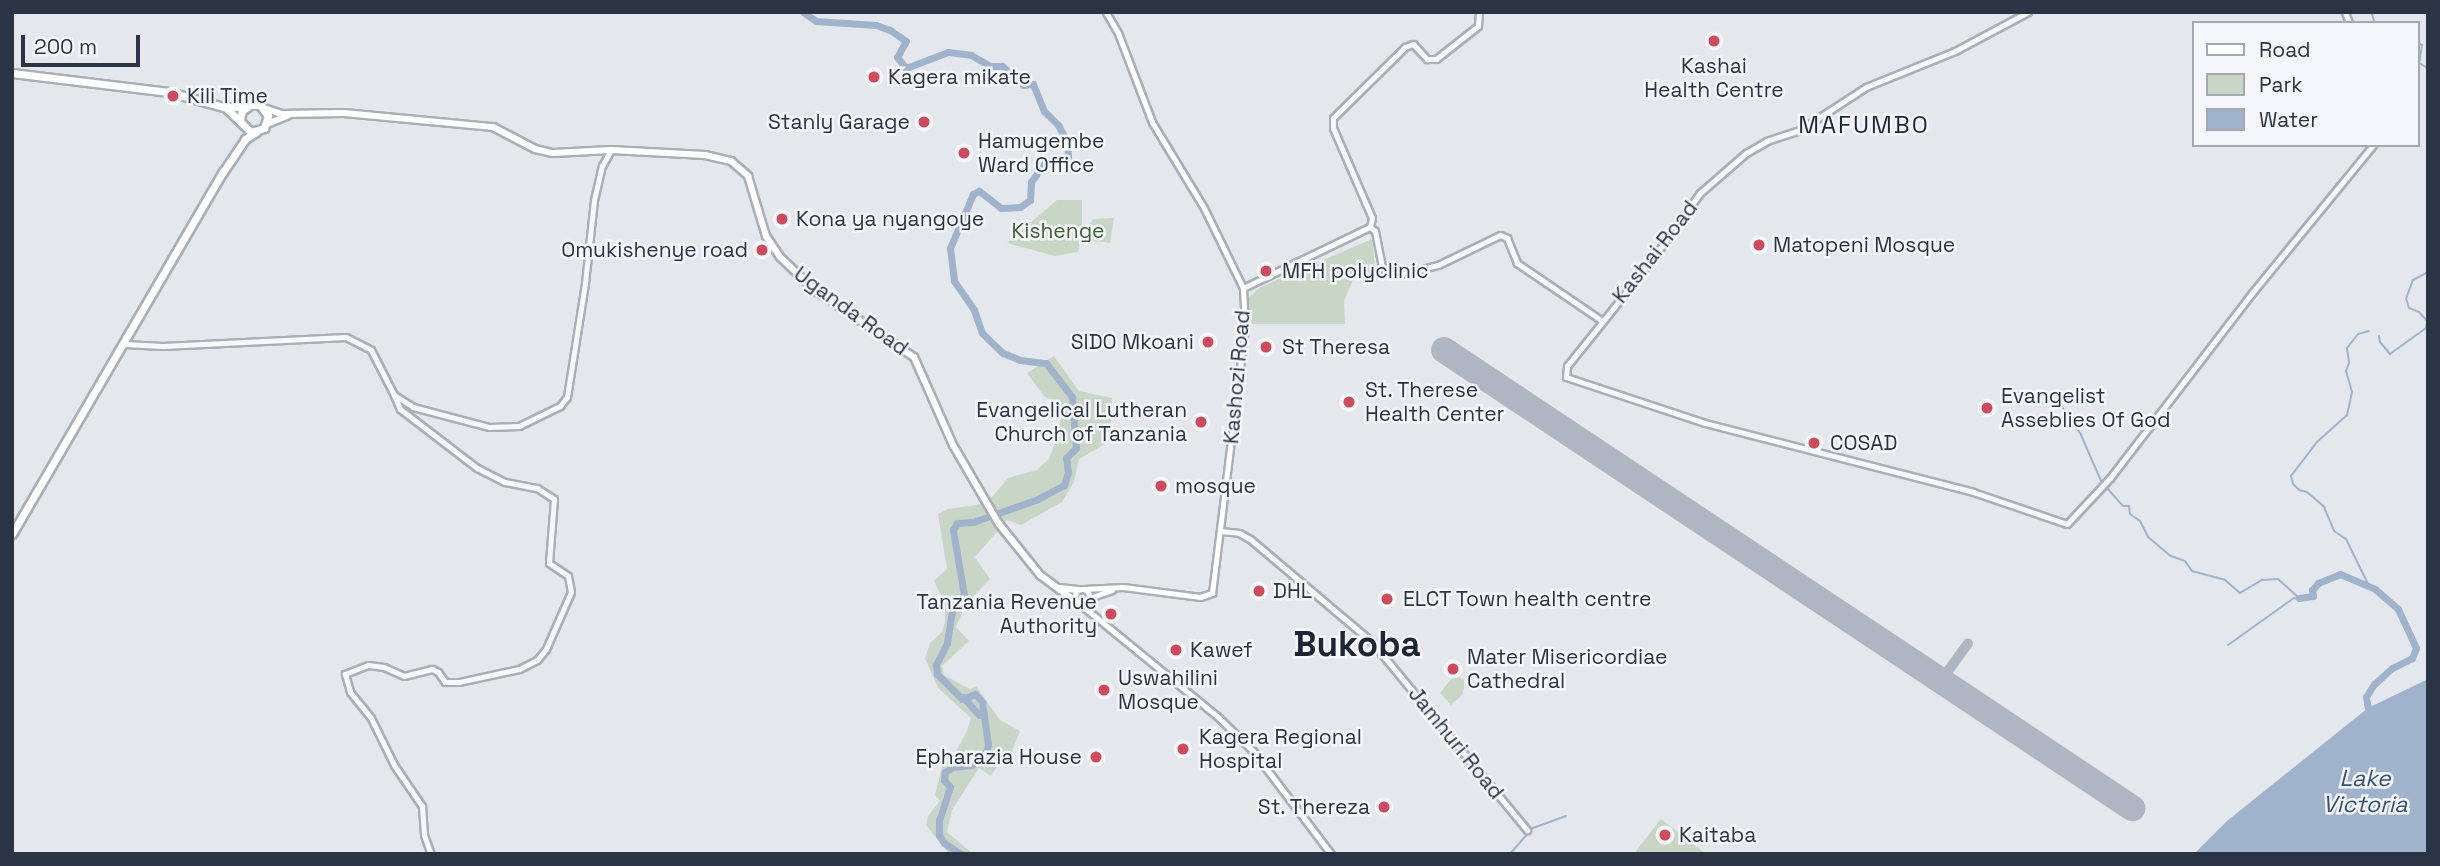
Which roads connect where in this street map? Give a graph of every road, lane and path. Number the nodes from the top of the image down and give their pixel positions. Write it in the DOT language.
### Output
graph roads {
  1 [pos="1107,12"];
  2 [pos="1479,12"];
  3 [pos="2028,12"];
  4 [pos="12,73"];
  5 [pos="225,107"];
  6 [pos="246,107"];
  7 [pos="264,108"];
  8 [pos="292,115"];
  9 [pos="241,123"];
  10 [pos="267,124"];
  11 [pos="256,132"];
  12 [pos="240,146"];
  13 [pos="2371,147"];
  14 [pos="611,149"];
  15 [pos="1370,227"];
  16 [pos="1242,288"];
  17 [pos="1601,320"];
  18 [pos="124,344"];
  19 [pos="394,395"];
  20 [pos="1221,531"];
  21 [pos="12,534"];
  22 [pos="1118,587"];
  23 [pos="1057,588"];
  24 [pos="1081,590"];
  25 [pos="1088,599"];
  26 [pos="1078,602"];
  27 [pos="1089,612"];
  28 [pos="1527,830"];
  29 [pos="432,854"];
  30 [pos="1331,854"];
  1 -- 16 [label="main road, Kashozi Road"];
  2 -- 15 [label="street"];
  3 -- 17 [label="street, Kashai Road"];
  4 -- 5 [label="highway"];
  5 -- 6 [label="highway"];
  5 -- 9 [label="highway"];
  6 -- 7 [label="highway"];
  6 -- 9 [label="highway"];
  7 -- 8 [label="main road, Uganda Road"];
  7 -- 10 [label="highway"];
  8 -- 10 [label="main road, Uganda Road"];
  8 -- 14 [label="main road, Uganda Road"];
  9 -- 11 [label="highway"];
  9 -- 12 [label="highway"];
  10 -- 11 [label="highway"];
  11 -- 12 [label="highway"];
  12 -- 18 [label="highway"];
  13 -- 17 [label="street"];
  14 -- 19 [label="street"];
  14 -- 23 [label="main road, Uganda Road"];
  15 -- 16 [label="street"];
  15 -- 17 [label="street, Kashai Road"];
  16 -- 20 [label="main road, Kashozi Road"];
  18 -- 19 [label="street"];
  18 -- 21 [label="highway"];
  19 -- 29 [label="street"];
  20 -- 22 [label="main road, Kashozi Road"];
  20 -- 28 [label="street, Jamhuri Road"];
  22 -- 24 [label="main road, Kashozi Road"];
  22 -- 25 [label="main road, Kashozi Road"];
  23 -- 24 [label="main road"];
  23 -- 26 [label="main road, Uganda Road"];
  24 -- 25 [label="main road"];
  24 -- 26 [label="main road"];
  25 -- 26 [label="main road, Kashozi Road"];
  25 -- 27 [label="main road"];
  26 -- 27 [label="main road, Uganda Road"];
  27 -- 30 [label="main road, Uganda Road"];
}
